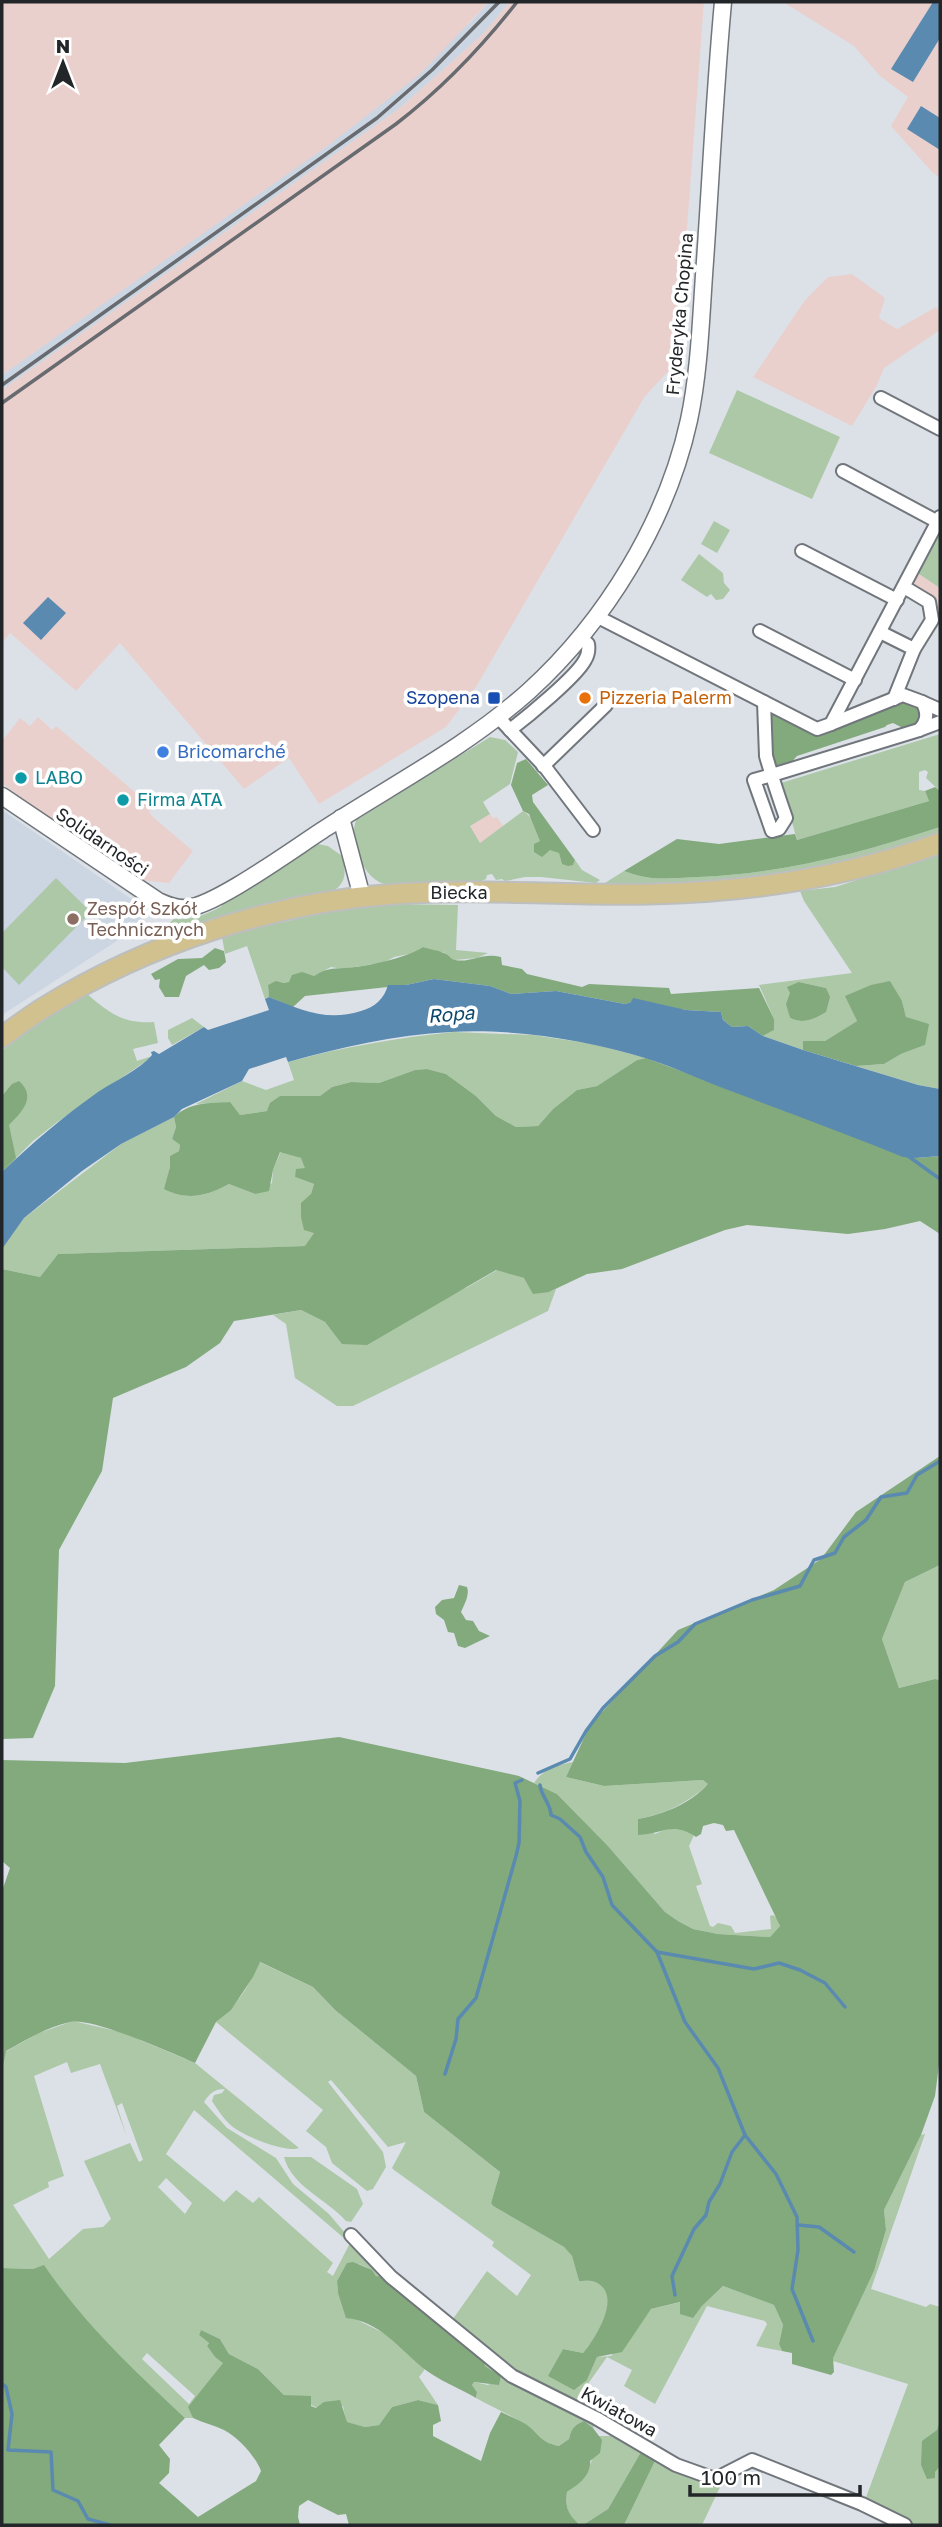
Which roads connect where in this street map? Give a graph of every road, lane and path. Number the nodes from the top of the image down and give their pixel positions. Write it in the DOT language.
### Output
graph roads {
  1 [pos="723,2"];
  2 [pos="881,398"];
  3 [pos="940,429"];
  4 [pos="843,471"];
  5 [pos="939,519"];
  6 [pos="802,551"];
  7 [pos="904,587"];
  8 [pos="897,600"];
  9 [pos="596,616"];
  10 [pos="760,631"];
  11 [pos="880,632"];
  12 [pos="580,637"];
  13 [pos="914,649"];
  14 [pos="855,680"];
  15 [pos="894,699"];
  16 [pos="764,702"];
  17 [pos="922,702"];
  18 [pos="606,705"];
  19 [pos="940,710"];
  20 [pos="497,716"];
  21 [pos="940,722"];
  22 [pos="831,724"];
  23 [pos="510,730"];
  24 [pos="919,730"];
  25 [pos="543,766"];
  26 [pos="2,796"];
  27 [pos="341,818"];
  28 [pos="593,830"];
  29 [pos="940,843"];
  30 [pos="362,897"];
  31 [pos="186,908"];
  32 [pos="2,1037"];
  33 [pos="351,2235"];
  34 [pos="905,2525"];
  1 -- 9 [label="street, Fryderyka Chopina"];
  2 -- 3 [label="street"];
  4 -- 5 [label="street"];
  5 -- 7 [label="street"];
  6 -- 8 [label="street"];
  7 -- 8 [label="street"];
  7 -- 13 [label="street"];
  8 -- 11 [label="street"];
  9 -- 12 [label="street, Fryderyka Chopina"];
  9 -- 16 [label="street"];
  10 -- 14 [label="street"];
  11 -- 13 [label="street"];
  11 -- 14 [label="street"];
  12 -- 20 [label="street, Fryderyka Chopina"];
  12 -- 23 [label="street"];
  13 -- 15 [label="street"];
  14 -- 22 [label="street"];
  15 -- 17 [label="street"];
  15 -- 22 [label="street"];
  16 -- 22 [label="street"];
  16 -- 24 [label="street"];
  17 -- 19 [label="street"];
  17 -- 24 [label="street"];
  18 -- 25 [label="street"];
  20 -- 23 [label="street"];
  20 -- 27 [label="street, Fryderyka Chopina"];
  21 -- 24 [label="street"];
  23 -- 25 [label="street"];
  25 -- 28 [label="street"];
  26 -- 31 [label="street, Solidarności"];
  27 -- 30 [label="street"];
  27 -- 31 [label="street, Fryderyka Chopina"];
  29 -- 30 [label="main road, Biecka"];
  30 -- 32 [label="main road, Biecka"];
  33 -- 34 [label="street, Kwiatowa"];
}
